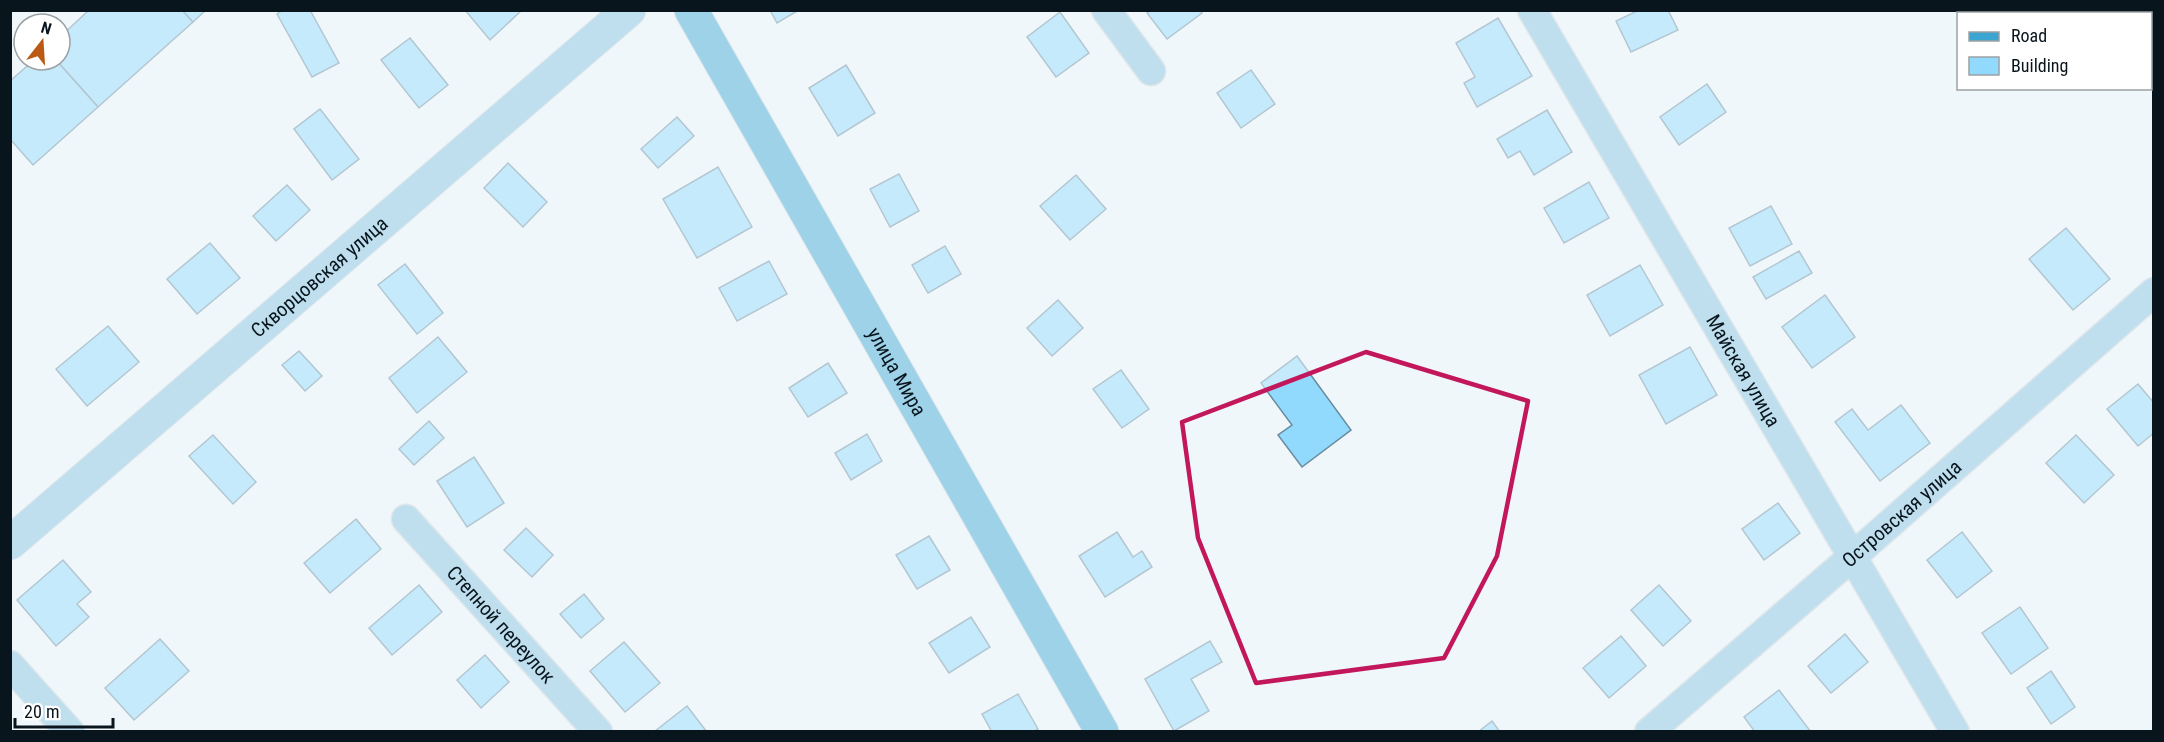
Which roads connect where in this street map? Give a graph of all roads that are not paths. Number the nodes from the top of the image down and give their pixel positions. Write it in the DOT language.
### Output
graph roads {
  1 [pos="629,10"];
  2 [pos="691,10"];
  3 [pos="1106,10"];
  4 [pos="1532,10"];
  5 [pos="1151,71"];
  6 [pos="2154,292"];
  7 [pos="406,519"];
  8 [pos="10,543"];
  9 [pos="1852,557"];
  10 [pos="10,665"];
  11 [pos="70,732"];
  12 [pos="598,732"];
  13 [pos="1102,732"];
  14 [pos="1649,732"];
  15 [pos="1955,732"];
  1 -- 8 [label="street, Скворцовская улица"];
  2 -- 13 [label="main road, улица Мира"];
  3 -- 5 [label="street"];
  4 -- 9 [label="street, Майская улица"];
  6 -- 9 [label="street, Островская улица"];
  7 -- 12 [label="street, Степной переулок"];
  9 -- 14 [label="street, Островская улица"];
  9 -- 15 [label="street, Майская улица"];
  10 -- 11 [label="street"];
}
